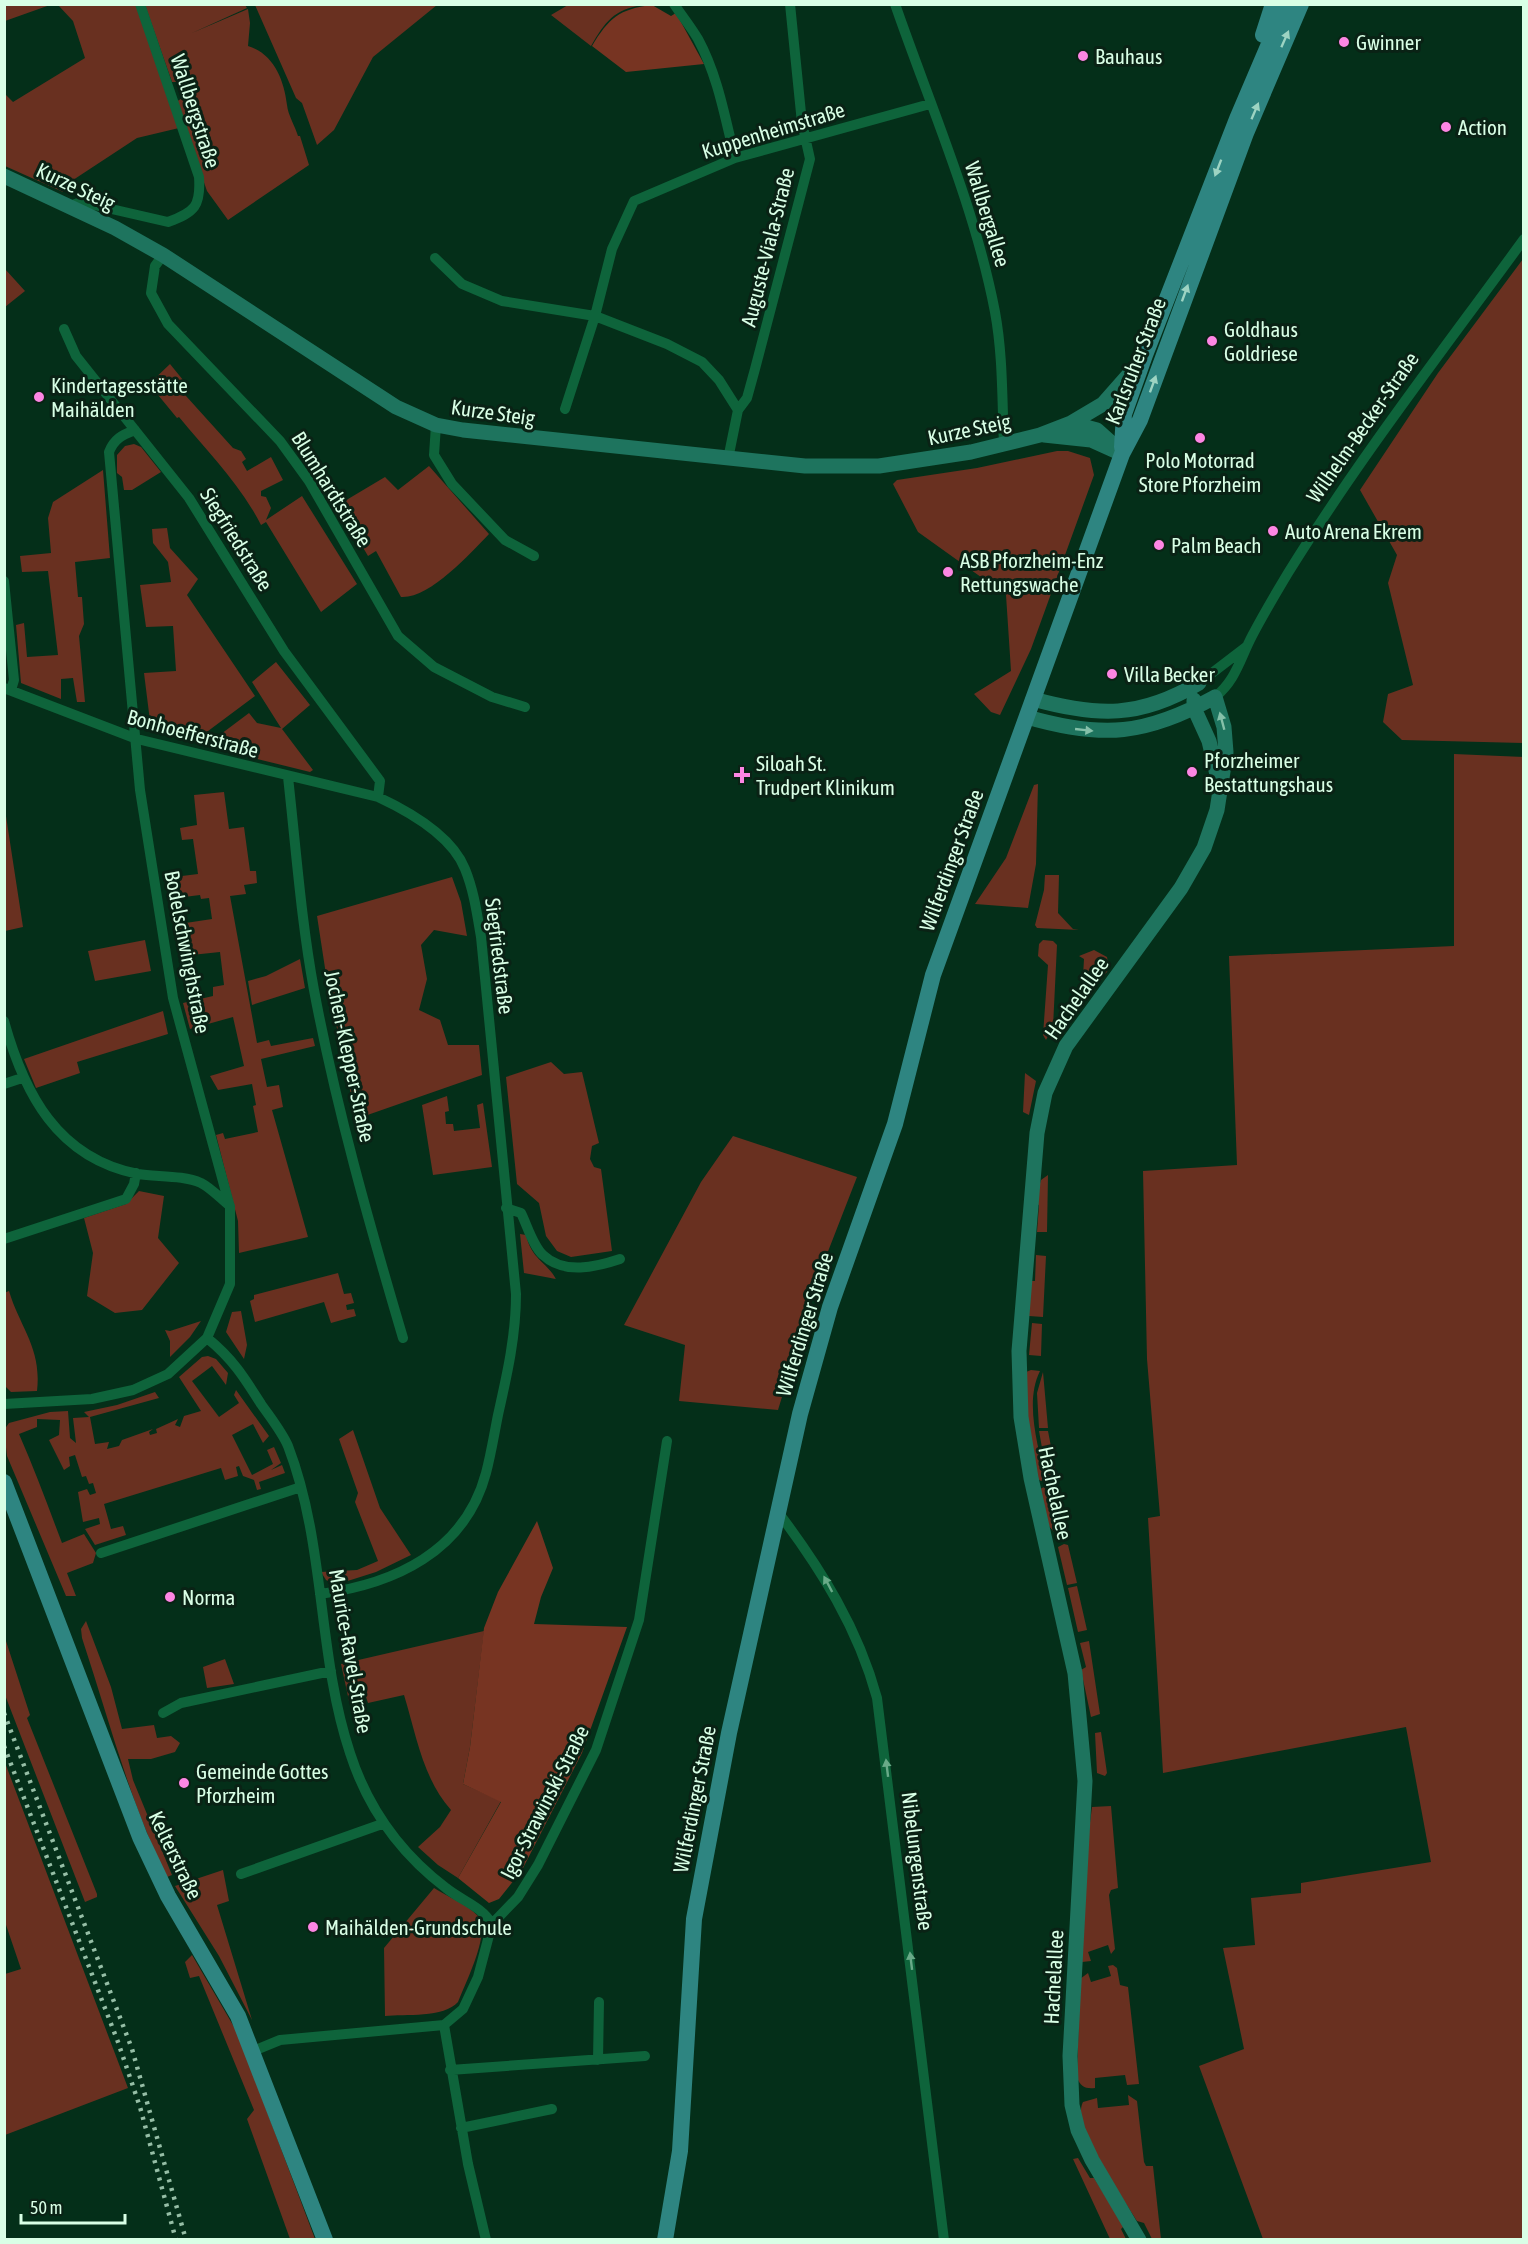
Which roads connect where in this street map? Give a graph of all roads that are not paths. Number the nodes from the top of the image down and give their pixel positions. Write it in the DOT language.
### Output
graph roads {
  1 [pos="140,4"];
  2 [pos="674,4"];
  3 [pos="790,4"];
  4 [pos="895,4"];
  5 [pos="1273,4"];
  6 [pos="1286,4"];
  7 [pos="1301,4"];
  8 [pos="1244,102"];
  9 [pos="930,104"];
  10 [pos="806,140"];
  11 [pos="735,158"];
  12 [pos="4,176"];
  13 [pos="70,206"];
  14 [pos="1524,238"];
  15 [pos="163,255"];
  16 [pos="435,258"];
  17 [pos="595,316"];
  18 [pos="64,329"];
  19 [pos="1145,355"];
  20 [pos="565,409"];
  21 [pos="738,410"];
  22 [pos="1071,423"];
  23 [pos="436,425"];
  24 [pos="135,430"];
  25 [pos="1040,435"];
  26 [pos="1004,444"];
  27 [pos="1122,454"];
  28 [pos="728,459"];
  29 [pos="534,556"];
  30 [pos="4,581"];
  31 [pos="1246,647"];
  32 [pos="1199,683"];
  33 [pos="8,689"];
  34 [pos="1215,697"];
  35 [pos="1033,699"];
  36 [pos="525,707"];
  37 [pos="1194,708"];
  38 [pos="1027,717"];
  39 [pos="137,740"];
  40 [pos="288,777"];
  41 [pos="1220,787"];
  42 [pos="378,797"];
  43 [pos="4,1021"];
  44 [pos="22,1078"];
  45 [pos="4,1084"];
  46 [pos="136,1173"];
  47 [pos="230,1207"];
  48 [pos="507,1208"];
  49 [pos="4,1239"];
  50 [pos="620,1259"];
  51 [pos="207,1338"];
  52 [pos="403,1338"];
  53 [pos="4,1404"];
  54 [pos="667,1441"];
  55 [pos="4,1482"];
  56 [pos="301,1487"];
  57 [pos="777,1512"];
  58 [pos="101,1553"];
  59 [pos="320,1594"];
  60 [pos="331,1671"];
  61 [pos="163,1713"];
  62 [pos="382,1824"];
  63 [pos="241,1874"];
  64 [pos="492,1924"];
  65 [pos="599,2002"];
  66 [pos="444,2025"];
  67 [pos="253,2051"];
  68 [pos="645,2056"];
  69 [pos="598,2060"];
  70 [pos="450,2070"];
  71 [pos="552,2109"];
  72 [pos="461,2128"];
  73 [pos="325,2240"];
  74 [pos="486,2240"];
  75 [pos="665,2240"];
  76 [pos="944,2240"];
  77 [pos="1139,2240"];
  1 -- 13 [label="street, Wallbergstraße"];
  2 -- 11 [label="street"];
  3 -- 10 [label="street, Auguste-Viala-Straße"];
  4 -- 9 [label="street, Wallbergallee"];
  5 -- 8 [label="main road"];
  6 -- 8 [label="main road, Karlsruher Straße"];
  27 -- 7 [label="main road, Karlsruher Straße, one-way"];
  8 -- 19 [label="main road, Karlsruher Straße, one-way"];
  9 -- 10 [label="street, Kuppenheimstraße"];
  9 -- 26 [label="street, Wallbergallee"];
  10 -- 11 [label="street, Kuppenheimstraße"];
  10 -- 21 [label="street, Auguste-Viala-Straße"];
  11 -- 17 [label="street, Kuppenheimstraße"];
  12 -- 13 [label="street, Kurze Steig"];
  13 -- 15 [label="street, Kurze Steig"];
  14 -- 31 [label="street, Wilhelm-Becker-Straße"];
  15 -- 23 [label="street, Kurze Steig"];
  15 -- 36 [label="street, Blumhardtstraße"];
  16 -- 17 [label="street"];
  17 -- 20 [label="street, Kuppenheimstraße"];
  17 -- 21 [label="street"];
  18 -- 24 [label="street, Siegfriedstraße"];
  19 -- 22 [label="street, Kurze Steig"];
  19 -- 27 [label="main road, Karlsruher Straße"];
  21 -- 28 [label="street, Auguste-Viala-Straße"];
  22 -- 25 [label="street, Kurze Steig"];
  22 -- 27 [label="street"];
  23 -- 28 [label="street, Kurze Steig"];
  23 -- 29 [label="street"];
  24 -- 39 [label="street, Bodelschwinghstraße"];
  24 -- 42 [label="street, Siegfriedstraße"];
  25 -- 26 [label="street, Kurze Steig"];
  25 -- 27 [label="street, Kurze Steig"];
  26 -- 28 [label="street, Kurze Steig"];
  27 -- 35 [label="main road, Wilferdinger Straße"];
  30 -- 33 [label="street"];
  31 -- 32 [label="street, Wilhelm-Becker-Straße"];
  31 -- 34 [label="street, Wilhelm-Becker-Straße"];
  32 -- 34 [label="street"];
  32 -- 35 [label="street, Wilhelm-Becker-Straße"];
  32 -- 37 [label="street"];
  33 -- 39 [label="street, Bonhoefferstraße"];
  34 -- 37 [label="street, Wilhelm-Becker-Straße"];
  41 -- 34 [label="street, Hachelallee, one-way"];
  35 -- 38 [label="main road, Wilferdinger Straße"];
  38 -- 37 [label="street, Wilhelm-Becker-Straße, one-way"];
  37 -- 41 [label="street, Hachelallee"];
  38 -- 57 [label="main road, Wilferdinger Straße"];
  39 -- 40 [label="street, Bonhoefferstraße"];
  39 -- 47 [label="street, Bodelschwinghstraße"];
  40 -- 42 [label="street, Bonhoefferstraße"];
  40 -- 52 [label="street, Jochen-Klepper-Straße"];
  41 -- 77 [label="street, Hachelallee"];
  42 -- 48 [label="street, Siegfriedstraße"];
  43 -- 44 [label="street"];
  44 -- 45 [label="street"];
  44 -- 46 [label="street"];
  46 -- 47 [label="street"];
  46 -- 49 [label="street"];
  47 -- 51 [label="street, Bodelschwinghstraße"];
  48 -- 50 [label="street"];
  48 -- 59 [label="street, Siegfriedstraße"];
  51 -- 53 [label="street, Bodelschwinghstraße"];
  51 -- 56 [label="street, Maurice-Ravel-Straße"];
  54 -- 64 [label="street, Igor-Strawinski-Straße"];
  55 -- 67 [label="main road, Kelterstraße"];
  56 -- 58 [label="street"];
  56 -- 59 [label="street, Maurice-Ravel-Straße"];
  57 -- 75 [label="main road, Wilferdinger Straße"];
  76 -- 57 [label="street, Nibelungenstraße, one-way"];
  59 -- 60 [label="street, Maurice-Ravel-Straße"];
  60 -- 61 [label="street"];
  60 -- 62 [label="street, Maurice-Ravel-Straße"];
  62 -- 63 [label="street"];
  62 -- 64 [label="street, Maurice-Ravel-Straße"];
  64 -- 66 [label="street"];
  65 -- 69 [label="street"];
  66 -- 67 [label="street"];
  66 -- 70 [label="street"];
  67 -- 73 [label="main road, Kelterstraße"];
  68 -- 69 [label="street"];
  69 -- 70 [label="street"];
  70 -- 72 [label="street"];
  71 -- 72 [label="street"];
  72 -- 74 [label="street"];
}
